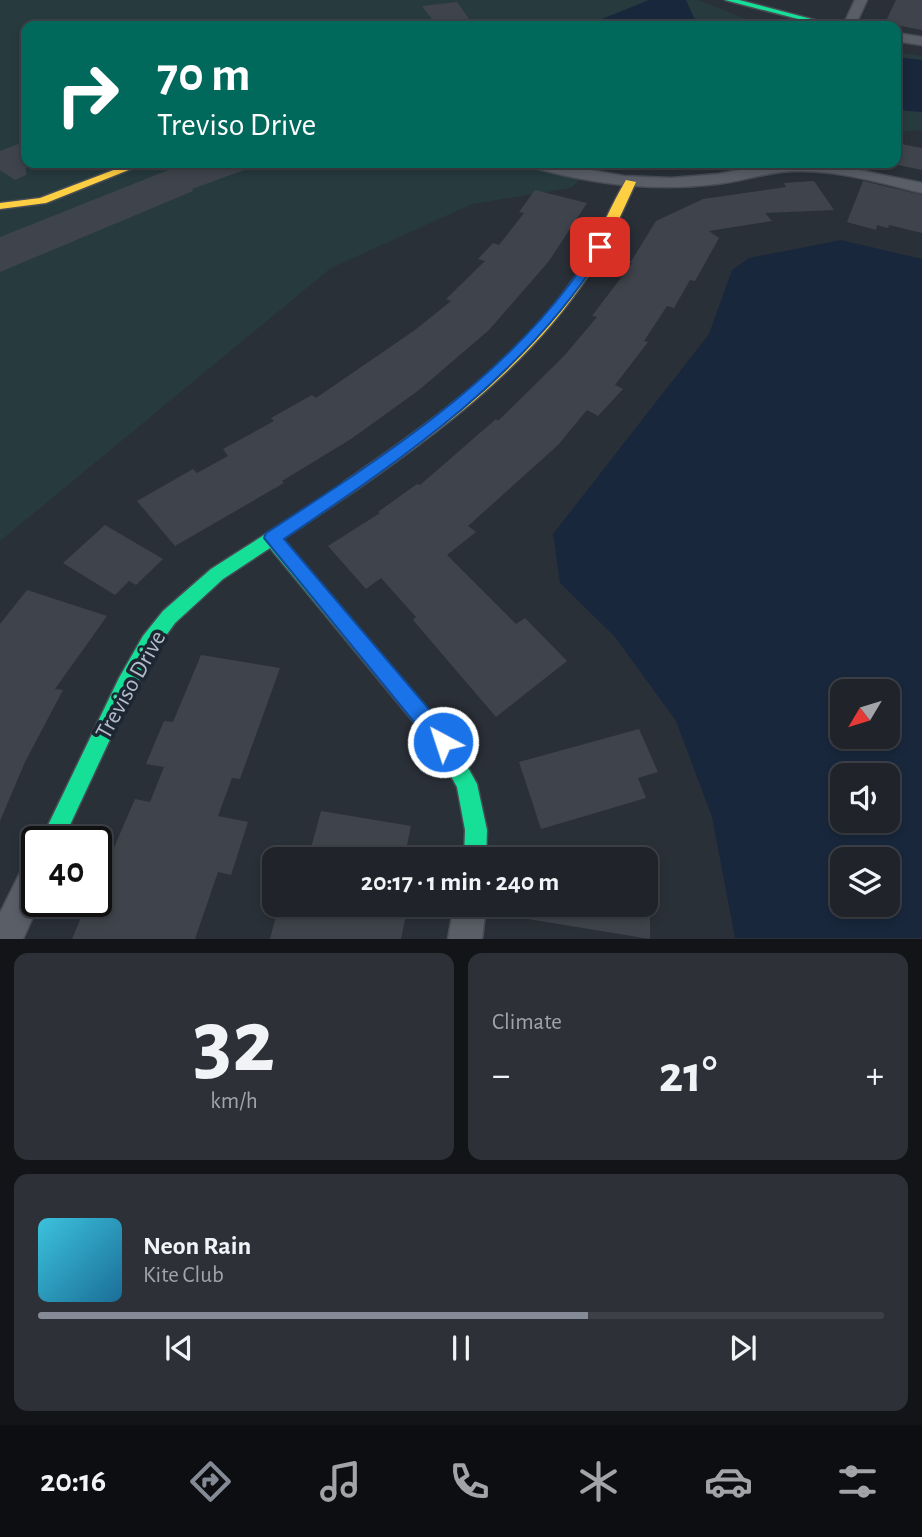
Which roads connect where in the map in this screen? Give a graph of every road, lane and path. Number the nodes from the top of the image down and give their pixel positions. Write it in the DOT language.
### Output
graph roads {
  1 [pos="729,0"];
  2 [pos="861,0"];
  3 [pos="814,21"];
  4 [pos="851,21"];
  5 [pos="901,38"];
  6 [pos="922,41"];
  7 [pos="128,168"];
  8 [pos="552,168"];
  9 [pos="768,168"];
  10 [pos="818,168"];
  11 [pos="630,182"];
  12 [pos="922,188"];
  13 [pos="0,206"];
  14 [pos="272,538"];
  15 [pos="59,826"];
  16 [pos="475,847"];
  17 [pos="21,906"];
  18 [pos="468,917"];
  19 [pos="5,939"];
  20 [pos="465,939"];
  1 -- 3 [label="street"];
  2 -- 4 [label="street"];
  5 -- 6 [label="street"];
  7 -- 13 [label="street"];
  8 -- 11 [label="street"];
  9 -- 11 [label="street"];
  10 -- 12 [label="street"];
  11 -- 14 [label="street, Treviso Drive"];
  14 -- 15 [label="street, Treviso Drive"];
  14 -- 16 [label="street"];
  17 -- 19 [label="street"];
  18 -- 20 [label="street"];
}
